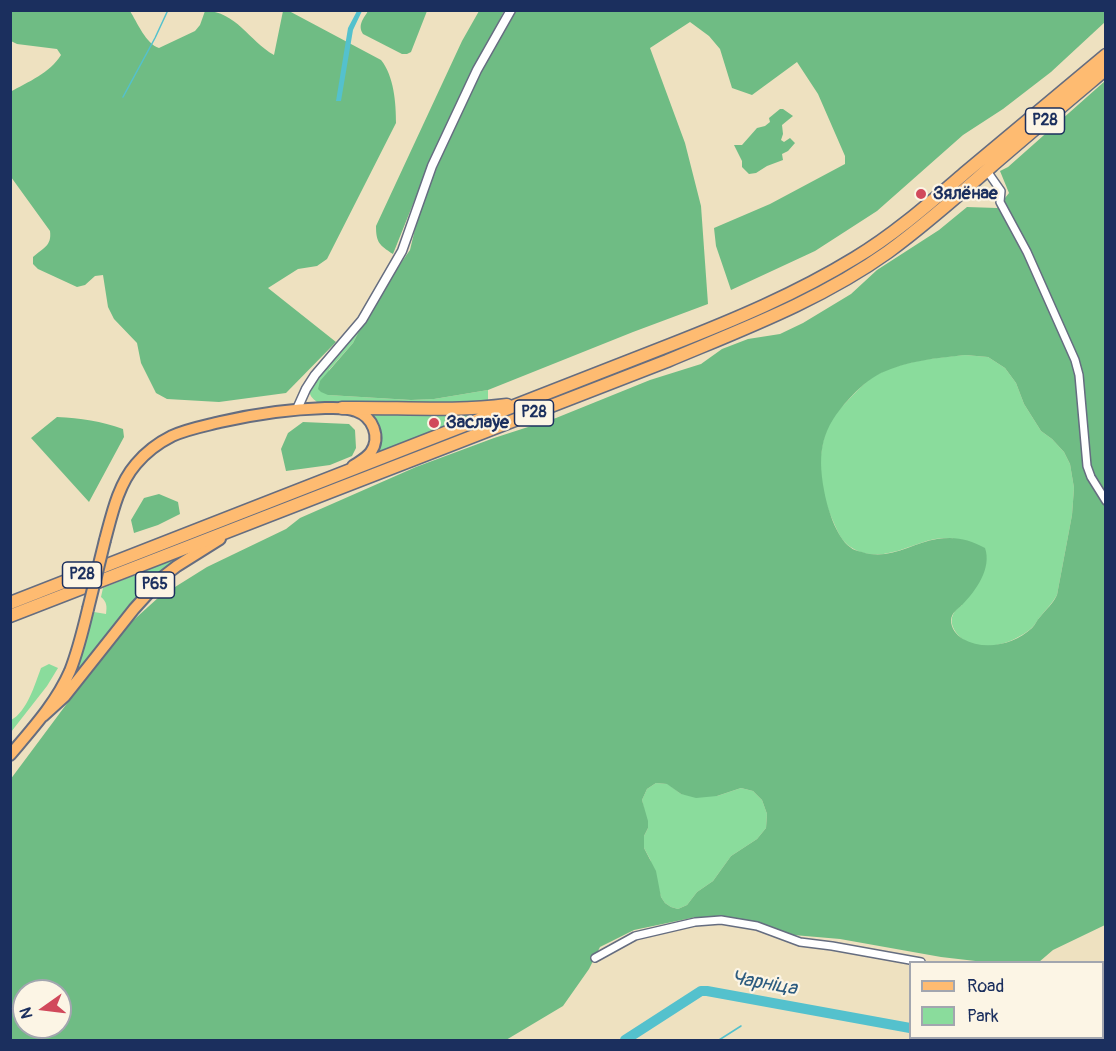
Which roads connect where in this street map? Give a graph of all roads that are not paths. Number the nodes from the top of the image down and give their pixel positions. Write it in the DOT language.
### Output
graph roads {
  1 [pos="511,10"];
  2 [pos="1106,55"];
  3 [pos="1106,69"];
  4 [pos="987,171"];
  5 [pos="526,402"];
  6 [pos="342,408"];
  7 [pos="297,409"];
  8 [pos="336,475"];
  9 [pos="1106,501"];
  10 [pos="253,523"];
  11 [pos="10,603"];
  12 [pos="10,616"];
  13 [pos="42,716"];
  14 [pos="12,751"];
  15 [pos="595,958"];
  16 [pos="911,961"];
  1 -- 7 [label="street"];
  2 -- 5 [label="highway, Р28"];
  3 -- 4 [label="highway, Р28"];
  4 -- 9 [label="street"];
  4 -- 10 [label="highway, Р28"];
  5 -- 6 [label="highway, Р65"];
  5 -- 8 [label="highway, Р28"];
  6 -- 7 [label="main road, Р65"];
  6 -- 8 [label="main road, Р65"];
  7 -- 13 [label="main road, Р65, bridge"];
  8 -- 11 [label="highway, Р28"];
  10 -- 12 [label="highway, Р28"];
  10 -- 13 [label="main road, Р65"];
  13 -- 14 [label="main road, Р65"];
  15 -- 16 [label="street"];
}
